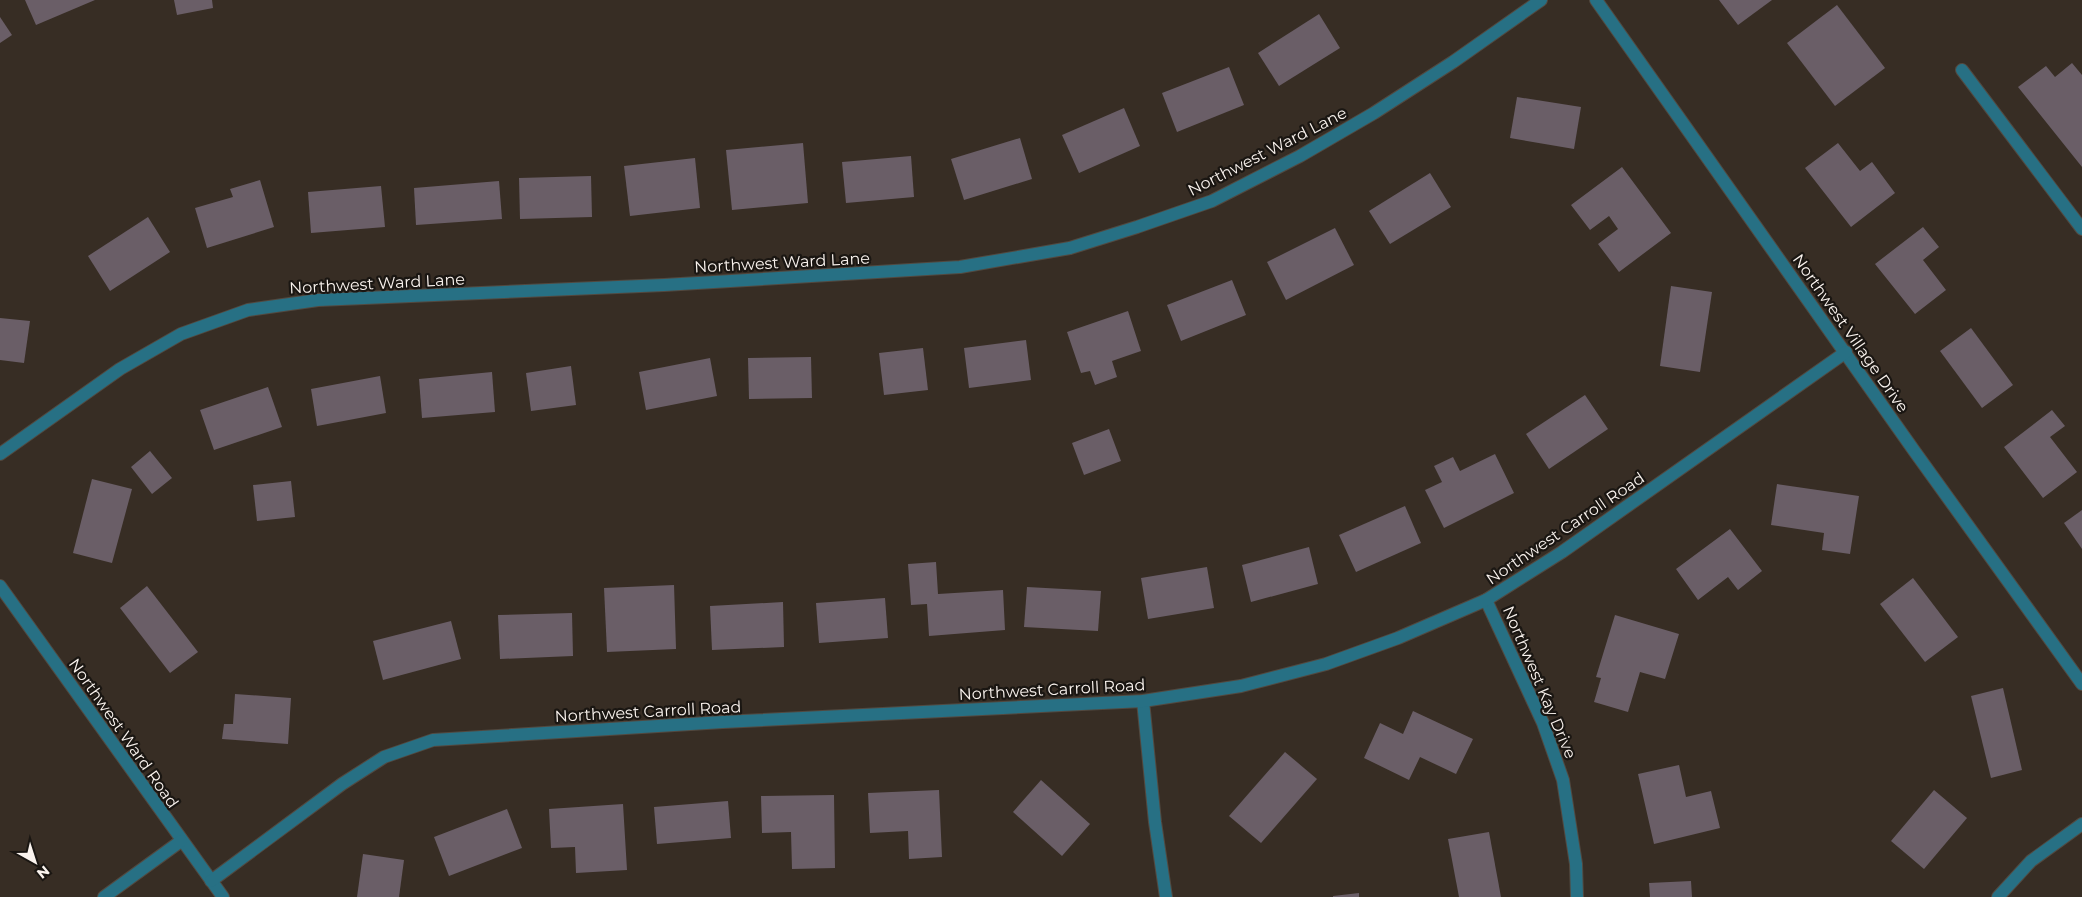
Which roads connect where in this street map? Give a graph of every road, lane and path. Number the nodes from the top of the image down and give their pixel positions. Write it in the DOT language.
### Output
graph roads {
  1 [pos="1541,0"];
  2 [pos="1596,0"];
  3 [pos="1962,70"];
  4 [pos="2082,229"];
  5 [pos="1846,352"];
  6 [pos="0,454"];
  7 [pos="0,586"];
  8 [pos="1486,600"];
  9 [pos="2082,684"];
  10 [pos="1143,701"];
  11 [pos="2082,824"];
  12 [pos="181,841"];
  13 [pos="211,881"];
  14 [pos="104,897"];
  15 [pos="223,897"];
  16 [pos="1166,897"];
  17 [pos="1577,897"];
  18 [pos="1998,897"];
  1 -- 6 [label="street, Northwest Ward Lane"];
  2 -- 5 [label="street, Northwest Village Drive"];
  3 -- 4 [label="street"];
  5 -- 8 [label="street, Northwest Carroll Road"];
  5 -- 9 [label="street, Northwest Village Drive"];
  7 -- 12 [label="street, Northwest Ward Road"];
  8 -- 10 [label="street, Northwest Carroll Road"];
  8 -- 17 [label="street, Northwest Kay Drive"];
  10 -- 13 [label="street, Northwest Carroll Road"];
  10 -- 16 [label="street"];
  11 -- 18 [label="street"];
  12 -- 13 [label="street, Northwest Ward Road"];
  12 -- 14 [label="street"];
  13 -- 15 [label="street, Northwest Ward Road"];
}
